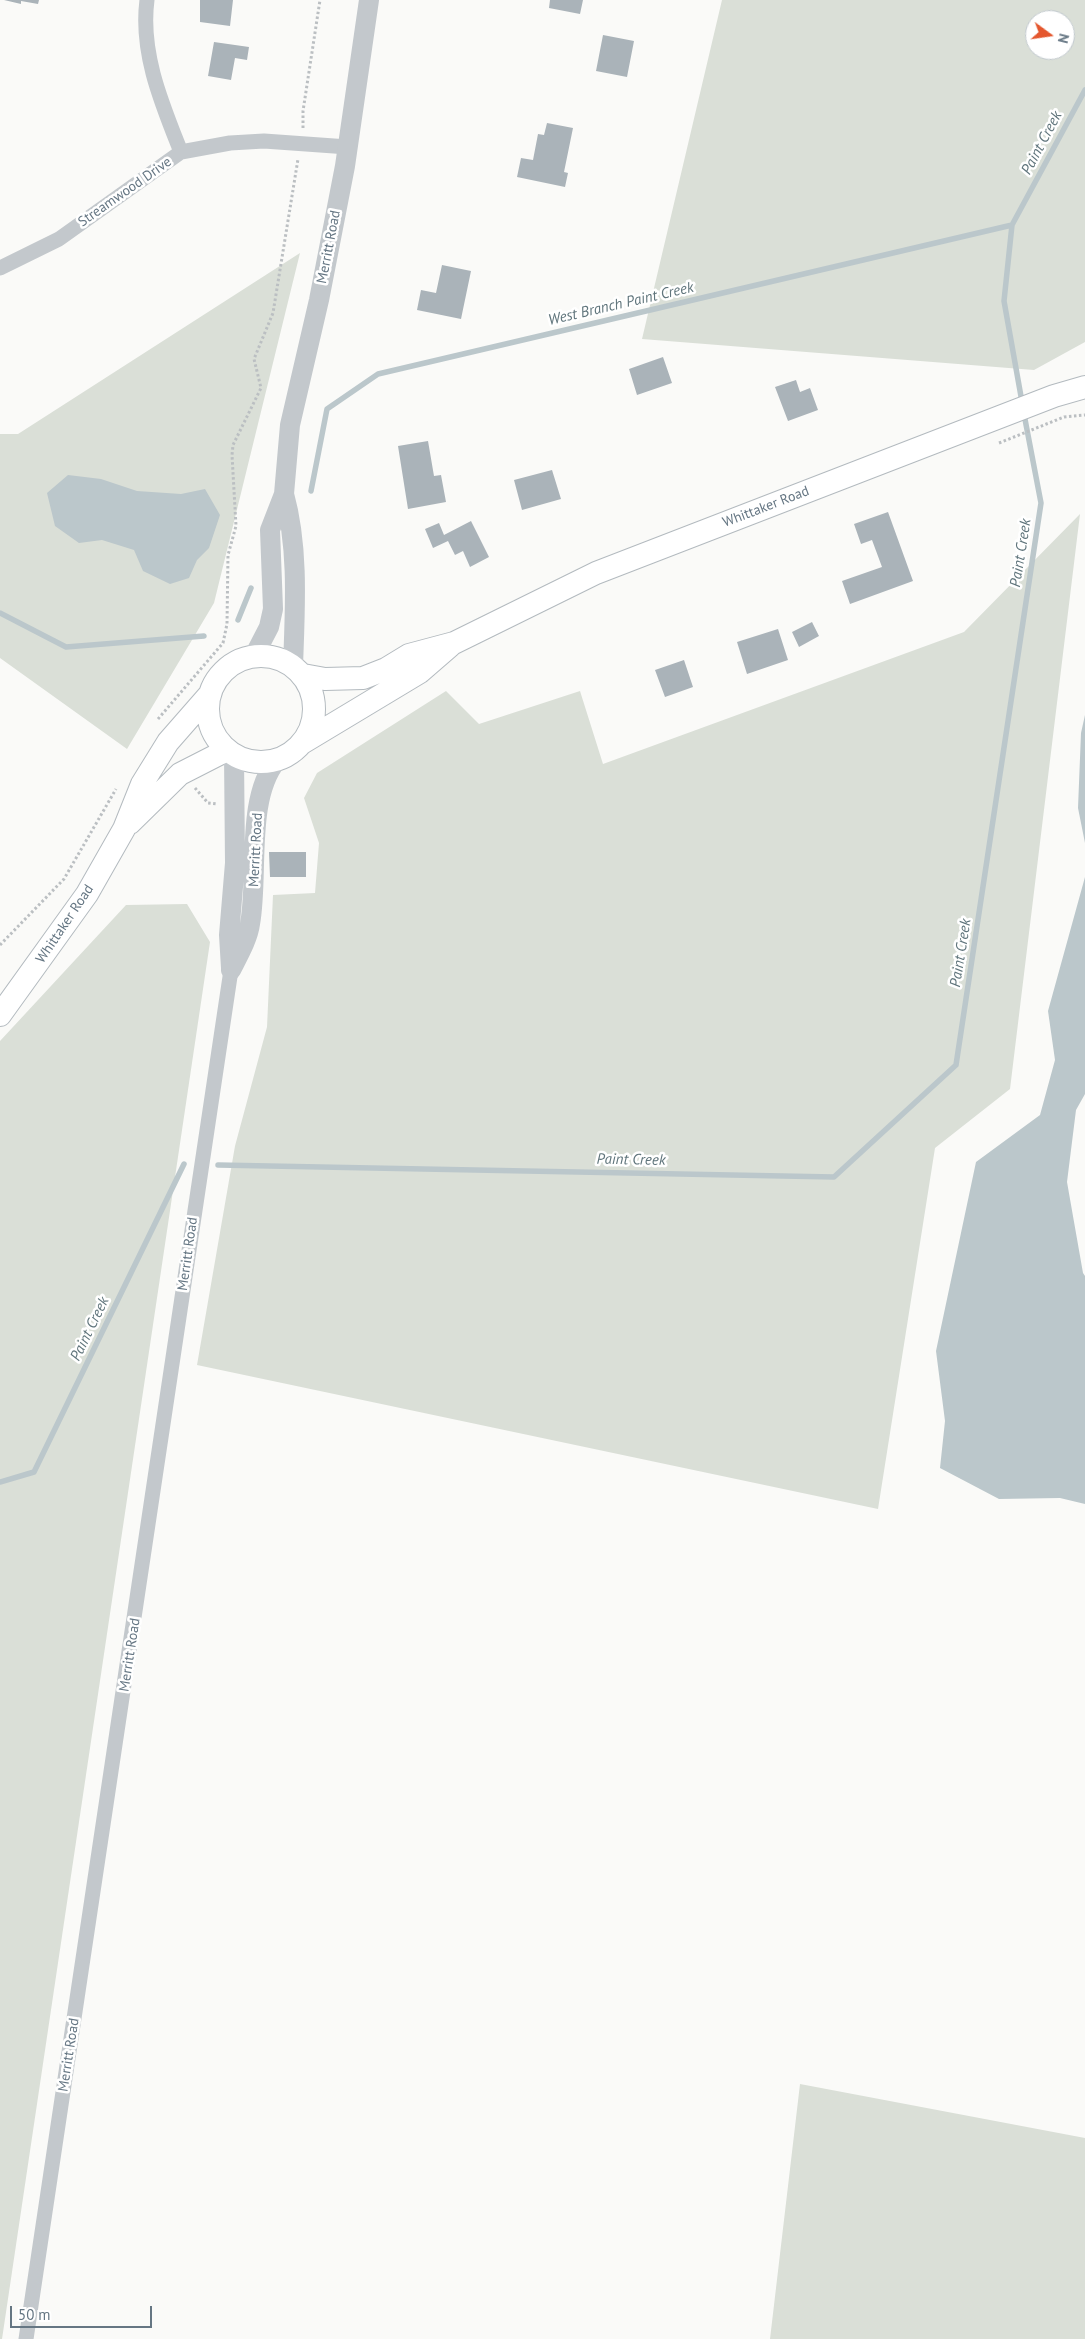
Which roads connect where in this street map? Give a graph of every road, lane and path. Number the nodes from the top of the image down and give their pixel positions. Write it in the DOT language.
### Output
graph roads {
  1 [pos="147,0"];
  2 [pos="320,0"];
  3 [pos="369,0"];
  4 [pos="303,143"];
  5 [pos="348,146"];
  6 [pos="181,152"];
  7 [pos="0,268"];
  8 [pos="1085,387"];
  9 [pos="1085,415"];
  10 [pos="999,443"];
  11 [pos="284,494"];
  12 [pos="454,642"];
  13 [pos="254,656"];
  14 [pos="298,671"];
  15 [pos="210,694"];
  16 [pos="157,720"];
  17 [pos="302,743"];
  18 [pos="231,752"];
  19 [pos="277,760"];
  20 [pos="190,782"];
  21 [pos="118,786"];
  22 [pos="224,804"];
  23 [pos="124,829"];
  24 [pos="0,945"];
  25 [pos="231,970"];
  26 [pos="0,1015"];
  27 [pos="26,2339"];
  1 -- 6 [label="street"];
  2 -- 4 [label="path"];
  3 -- 5 [label="street, Merritt Road"];
  4 -- 5 [label="street, Streamwood Drive"];
  4 -- 6 [label="street, Streamwood Drive"];
  4 -- 16 [label="path"];
  5 -- 11 [label="street, Merritt Road"];
  6 -- 7 [label="street, Streamwood Drive"];
  8 -- 12 [label="main road, Whittaker Road"];
  9 -- 10 [label="path"];
  11 -- 13 [label="street, Merritt Road"];
  11 -- 14 [label="street, Merritt Road"];
  12 -- 14 [label="main road, Whittaker Road"];
  12 -- 17 [label="main road, Whittaker Road"];
  13 -- 14 [label="main road"];
  13 -- 15 [label="main road"];
  14 -- 17 [label="main road"];
  15 -- 18 [label="main road"];
  15 -- 23 [label="main road, Whittaker Road"];
  17 -- 19 [label="main road"];
  18 -- 19 [label="main road"];
  18 -- 23 [label="main road, Whittaker Road"];
  18 -- 25 [label="street, Merritt Road"];
  19 -- 25 [label="street, Merritt Road"];
  20 -- 22 [label="path"];
  21 -- 24 [label="path"];
  23 -- 26 [label="main road, Whittaker Road"];
  25 -- 27 [label="street, Merritt Road"];
}
